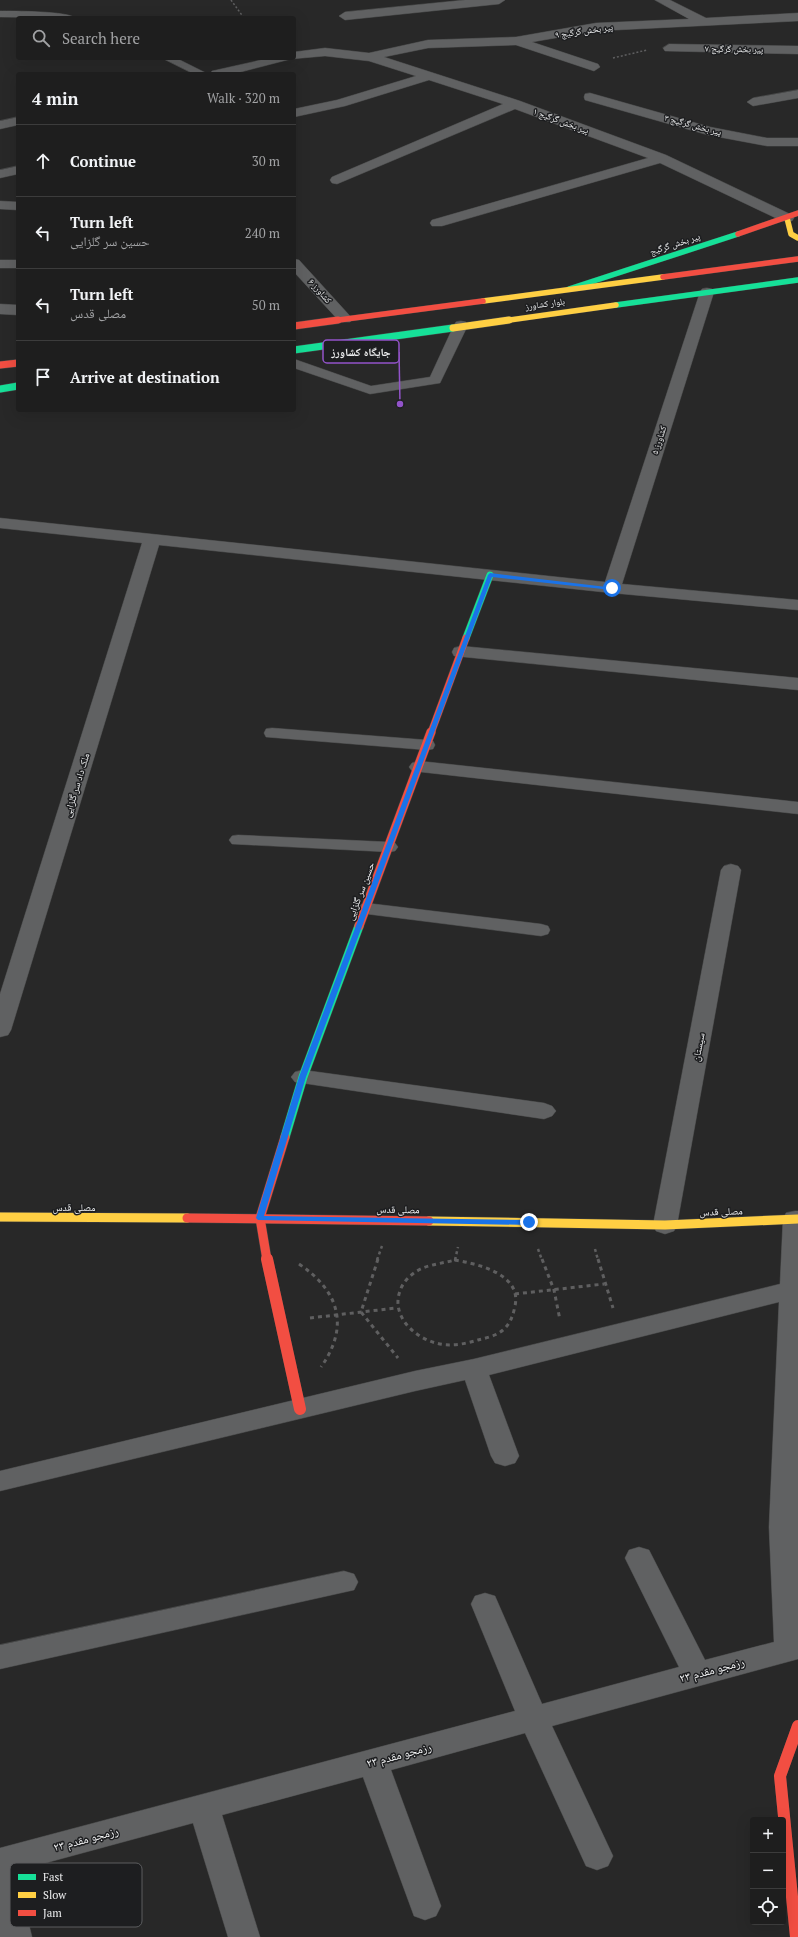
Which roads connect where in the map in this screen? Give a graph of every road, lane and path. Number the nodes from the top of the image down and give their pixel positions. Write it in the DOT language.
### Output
graph roads {
  1 [pos="231,0"];
  2 [pos="498,0"];
  3 [pos="661,0"];
  4 [pos="0,14"];
  5 [pos="54,16"];
  6 [pos="243,16"];
  7 [pos="345,16"];
  8 [pos="798,17"];
  9 [pos="704,22"];
  10 [pos="516,41"];
  11 [pos="669,48"];
  12 [pos="798,50"];
  13 [pos="296,56"];
  14 [pos="371,57"];
  15 [pos="172,60"];
  16 [pos="277,60"];
  17 [pos="594,67"];
  18 [pos="198,72"];
  19 [pos="225,72"];
  20 [pos="429,76"];
  21 [pos="798,94"];
  22 [pos="590,96"];
  23 [pos="753,102"];
  24 [pos="515,104"];
  25 [pos="296,113"];
  26 [pos="16,121"];
  27 [pos="0,125"];
  28 [pos="798,142"];
  29 [pos="661,158"];
  30 [pos="16,170"];
  31 [pos="0,174"];
  32 [pos="336,180"];
  33 [pos="0,205"];
  34 [pos="16,206"];
  35 [pos="793,215"];
  36 [pos="436,223"];
  37 [pos="798,238"];
  38 [pos="798,259"];
  39 [pos="0,264"];
  40 [pos="16,264"];
  41 [pos="296,265"];
  42 [pos="798,280"];
  43 [pos="569,289"];
  44 [pos="707,292"];
  45 [pos="0,309"];
  46 [pos="16,310"];
  47 [pos="346,319"];
  48 [pos="461,325"];
  49 [pos="296,326"];
  50 [pos="296,350"];
  51 [pos="16,363"];
  52 [pos="296,364"];
  53 [pos="0,365"];
  54 [pos="16,386"];
  55 [pos="0,389"];
  56 [pos="0,523"];
  57 [pos="152,539"];
  58 [pos="490,575"];
  59 [pos="612,588"];
  60 [pos="798,605"];
  61 [pos="462,652"];
  62 [pos="798,684"];
  63 [pos="272,733"];
  64 [pos="427,745"];
  65 [pos="419,766"];
  66 [pos="798,808"];
  67 [pos="238,840"];
  68 [pos="389,847"];
  69 [pos="731,870"];
  70 [pos="366,909"];
  71 [pos="541,930"];
  72 [pos="0,1030"];
  73 [pos="303,1077"];
  74 [pos="544,1111"];
  75 [pos="0,1217"];
  76 [pos="260,1218"];
  77 [pos="797,1219"];
  78 [pos="390,1220"];
  79 [pos="529,1222"];
  80 [pos="588,1224"];
  81 [pos="665,1225"];
  82 [pos="265,1251"];
  83 [pos="604,1284"];
  84 [pos="554,1290"];
  85 [pos="792,1290"];
  86 [pos="515,1294"];
  87 [pos="396,1308"];
  88 [pos="360,1312"];
  89 [pos="338,1315"];
  90 [pos="282,1321"];
  91 [pos="562,1327"];
  92 [pos="622,1331"];
  93 [pos="474,1369"];
  94 [pos="415,1381"];
  95 [pos="298,1399"];
  96 [pos="505,1456"];
  97 [pos="0,1481"];
  98 [pos="790,1528"];
  99 [pos="639,1558"];
  100 [pos="344,1582"];
  101 [pos="485,1604"];
  102 [pos="794,1648"];
  103 [pos="0,1657"];
  104 [pos="697,1674"];
  105 [pos="533,1718"];
  106 [pos="798,1726"];
  107 [pos="373,1762"];
  108 [pos="204,1807"];
  109 [pos="597,1856"];
  110 [pos="0,1862"];
  111 [pos="0,1868"];
  112 [pos="425,1906"];
  113 [pos="10,1911"];
  114 [pos="14,1927"];
  115 [pos="16,1937"];
  116 [pos="244,1937"];
  117 [pos="796,1937"];
  1 -- 6 [label="path"];
  2 -- 7 [label="street"];
  3 -- 9 [label="street"];
  4 -- 5 [label="lane"];
  8 -- 9 [label="street, پیر بخش گرگیج ۹"];
  9 -- 10 [label="street, پیر بخش گرگیج ۹"];
  10 -- 14 [label="street, پیر بخش گرگیج ۹"];
  10 -- 17 [label="street"];
  11 -- 12 [label="street, پیر بخش گرگیج ۷"];
  11 -- 17 [label="path"];
  13 -- 14 [label="street, پیر بخش گرگیج ۱"];
  14 -- 20 [label="street, پیر بخش گرگیج ۱"];
  15 -- 18 [label="lane"];
  16 -- 19 [label="street"];
  20 -- 24 [label="street, پیر بخش گرگیج ۱"];
  20 -- 25 [label="street"];
  21 -- 23 [label="street"];
  22 -- 28 [label="street, پیر بخش گرگیج ۳"];
  24 -- 29 [label="street, پیر بخش گرگیج ۱"];
  24 -- 32 [label="street"];
  26 -- 27 [label="street"];
  29 -- 35 [label="street, پیر بخش گرگیج ۱"];
  29 -- 36 [label="street"];
  30 -- 31 [label="street"];
  33 -- 34 [label="street"];
  35 -- 37 [label="street"];
  35 -- 43 [label="street, پیر بخش گرگیج"];
  38 -- 43 [label="street, بلوار کشاورز"];
  39 -- 40 [label="street"];
  41 -- 47 [label="street, کشاورز ۶"];
  42 -- 44 [label="street, بلوار کشاورز"];
  43 -- 47 [label="street, بلوار کشاورز"];
  44 -- 48 [label="street, بلوار کشاورز"];
  44 -- 59 [label="street, کشاورز ۵"];
  45 -- 46 [label="street"];
  47 -- 49 [label="street, بلوار کشاورز"];
  48 -- 50 [label="street, بلوار کشاورز"];
  48 -- 52 [label="lane"];
  51 -- 53 [label="street"];
  54 -- 55 [label="street"];
  56 -- 57 [label="street"];
  57 -- 58 [label="street"];
  57 -- 72 [label="street, ملک داد سر گلزایی"];
  58 -- 59 [label="street"];
  58 -- 61 [label="street, حسین سر گلزایی"];
  59 -- 60 [label="street"];
  61 -- 62 [label="street"];
  61 -- 64 [label="street, حسین سر گلزایی"];
  63 -- 64 [label="lane"];
  64 -- 65 [label="street, حسین سر گلزایی"];
  65 -- 66 [label="street"];
  65 -- 68 [label="street, حسین سر گلزایی"];
  67 -- 68 [label="lane"];
  68 -- 70 [label="street, حسین سر گلزایی"];
  69 -- 81 [label="street, سیستان"];
  70 -- 71 [label="lane"];
  70 -- 73 [label="street, حسین سر گلزایی"];
  73 -- 74 [label="street"];
  73 -- 76 [label="street, حسین سر گلزایی"];
  75 -- 76 [label="street, مصلی قدس"];
  76 -- 78 [label="street, مصلی قدس"];
  76 -- 82 [label="street"];
  77 -- 81 [label="street, مصلی قدس"];
  77 -- 85 [label="street"];
  78 -- 79 [label="street, مصلی قدس"];
  78 -- 88 [label="path"];
  79 -- 80 [label="street, مصلی قدس"];
  79 -- 84 [label="path"];
  80 -- 81 [label="street, مصلی قدس"];
  80 -- 83 [label="path"];
  82 -- 89 [label="path"];
  82 -- 90 [label="street"];
  83 -- 84 [label="path"];
  83 -- 92 [label="path"];
  84 -- 86 [label="path"];
  84 -- 91 [label="path"];
  85 -- 92 [label="street"];
  85 -- 98 [label="street"];
  86 -- 87 [label="path"];
  86 -- 87 [label="path"];
  87 -- 88 [label="path"];
  88 -- 89 [label="path"];
  88 -- 94 [label="path"];
  89 -- 90 [label="path"];
  89 -- 95 [label="path"];
  90 -- 95 [label="street"];
  92 -- 93 [label="street"];
  93 -- 94 [label="street"];
  93 -- 96 [label="street"];
  94 -- 95 [label="street"];
  95 -- 97 [label="street"];
  98 -- 102 [label="street"];
  99 -- 104 [label="street"];
  100 -- 103 [label="street"];
  101 -- 105 [label="street"];
  102 -- 104 [label="street, رزمجو مقدم ۲۳"];
  104 -- 105 [label="street, رزمجو مقدم ۲۳"];
  105 -- 107 [label="street, رزمجو مقدم ۲۳"];
  105 -- 109 [label="street"];
  106 -- 117 [label="street"];
  107 -- 108 [label="street, رزمجو مقدم ۲۳"];
  107 -- 112 [label="street"];
  108 -- 110 [label="street, رزمجو مقدم ۲۳"];
  108 -- 116 [label="street"];
  111 -- 113 [label="street"];
  114 -- 115 [label="street"];
}
